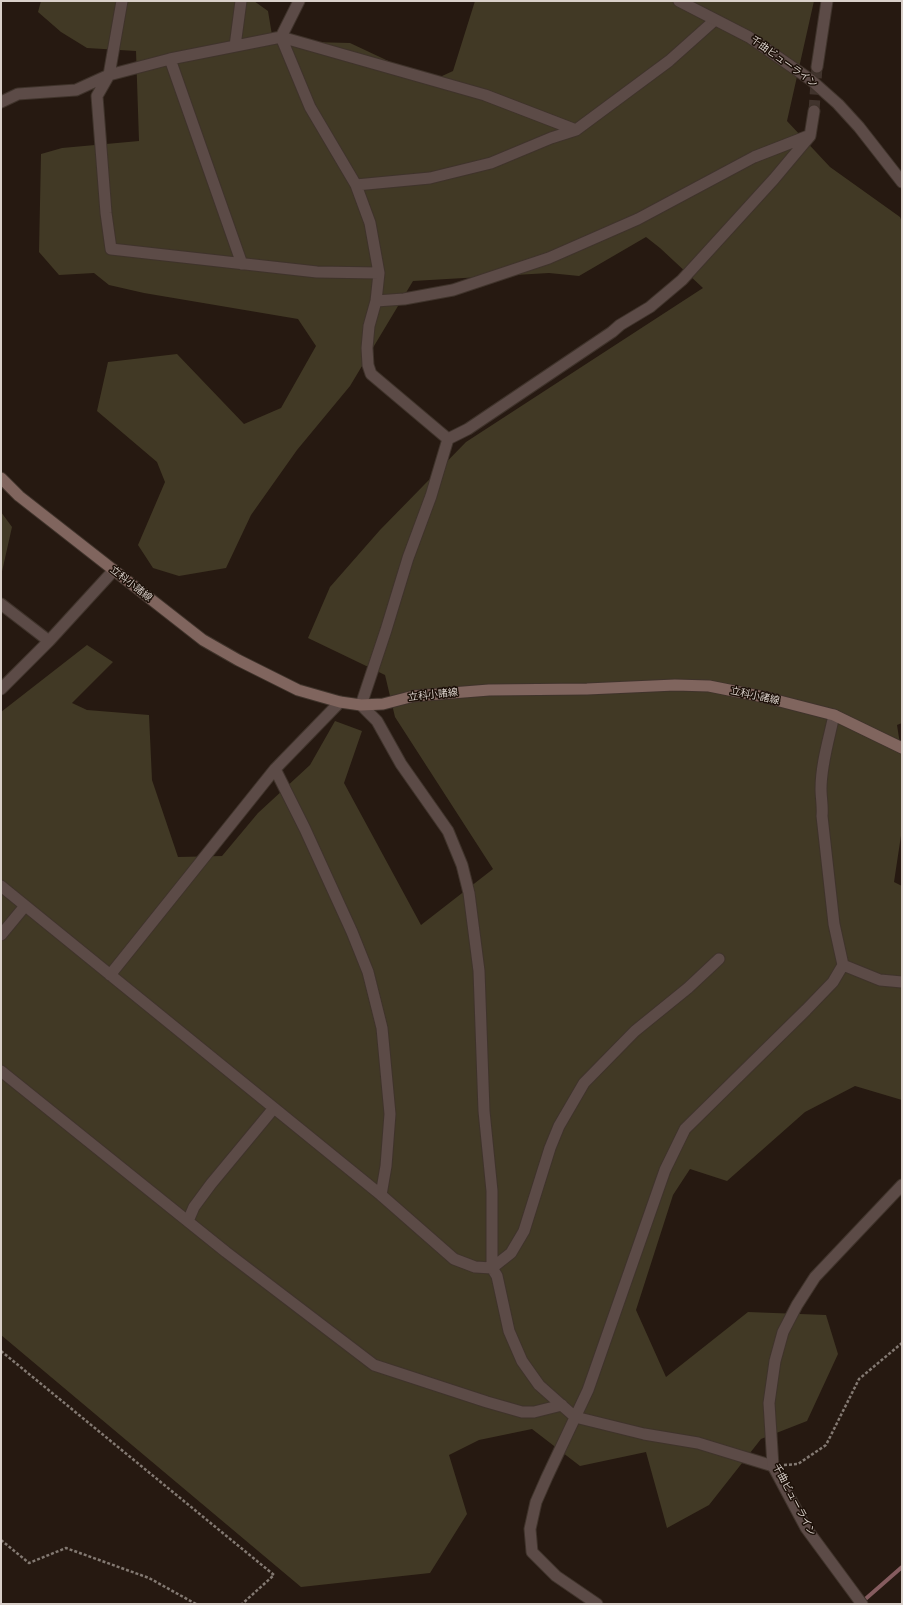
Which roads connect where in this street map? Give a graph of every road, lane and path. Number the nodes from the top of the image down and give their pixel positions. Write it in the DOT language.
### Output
graph roads {
  1 [pos="122,1"];
  2 [pos="241,1"];
  3 [pos="299,1"];
  4 [pos="679,1"];
  5 [pos="828,1"];
  6 [pos="715,20"];
  7 [pos="281,37"];
  8 [pos="235,46"];
  9 [pos="170,59"];
  10 [pos="817,67"];
  11 [pos="109,75"];
  12 [pos="1,102"];
  13 [pos="814,110"];
  14 [pos="576,130"];
  15 [pos="810,136"];
  16 [pos="902,182"];
  17 [pos="356,185"];
  18 [pos="242,264"];
  19 [pos="379,273"];
  20 [pos="376,300"];
  21 [pos="448,438"];
  22 [pos="1,478"];
  23 [pos="114,570"];
  24 [pos="1,604"];
  25 [pos="49,641"];
  26 [pos="1,689"];
  27 [pos="340,702"];
  28 [pos="361,705"];
  29 [pos="834,715"];
  30 [pos="902,748"];
  31 [pos="274,769"];
  32 [pos="1,886"];
  33 [pos="25,906"];
  34 [pos="1,935"];
  35 [pos="720,959"];
  36 [pos="843,965"];
  37 [pos="110,975"];
  38 [pos="902,982"];
  39 [pos="1,1071"];
  40 [pos="274,1108"];
  41 [pos="902,1185"];
  42 [pos="381,1195"];
  43 [pos="188,1221"];
  44 [pos="492,1268"];
  45 [pos="902,1343"];
  46 [pos="1,1351"];
  47 [pos="562,1405"];
  48 [pos="575,1417"];
  49 [pos="773,1466"];
  50 [pos="1,1540"];
  51 [pos="859,1600"];
  52 [pos="196,1604"];
  53 [pos="242,1604"];
  54 [pos="597,1604"];
  1 -- 11 [label="street"];
  2 -- 8 [label="street"];
  3 -- 7 [label="street"];
  4 -- 6 [label="street, 千曲ビューライン"];
  5 -- 10 [label="street"];
  6 -- 14 [label="street"];
  6 -- 16 [label="street, 千曲ビューライン"];
  7 -- 8 [label="street"];
  7 -- 14 [label="street"];
  7 -- 17 [label="street"];
  8 -- 9 [label="street"];
  9 -- 11 [label="street"];
  9 -- 18 [label="street"];
  11 -- 12 [label="street"];
  11 -- 18 [label="street"];
  13 -- 15 [label="street"];
  14 -- 17 [label="street"];
  15 -- 20 [label="street"];
  15 -- 21 [label="street"];
  17 -- 19 [label="street"];
  18 -- 19 [label="street"];
  19 -- 20 [label="street"];
  20 -- 21 [label="street"];
  21 -- 28 [label="street"];
  22 -- 23 [label="main road, 立科小諸線"];
  23 -- 25 [label="street"];
  23 -- 27 [label="main road, 立科小諸線"];
  24 -- 25 [label="street"];
  25 -- 26 [label="street"];
  27 -- 28 [label="main road, 立科小諸線"];
  27 -- 31 [label="street"];
  28 -- 29 [label="main road, 立科小諸線"];
  28 -- 44 [label="street"];
  29 -- 30 [label="main road, 立科小諸線"];
  29 -- 36 [label="street"];
  31 -- 37 [label="street"];
  31 -- 42 [label="street"];
  32 -- 33 [label="street"];
  33 -- 34 [label="street"];
  33 -- 37 [label="street"];
  35 -- 44 [label="street"];
  36 -- 38 [label="street"];
  36 -- 48 [label="street"];
  37 -- 40 [label="street"];
  39 -- 43 [label="street"];
  40 -- 42 [label="street"];
  40 -- 43 [label="street"];
  41 -- 49 [label="street, 千曲ビューライン"];
  42 -- 44 [label="street"];
  43 -- 47 [label="street"];
  44 -- 47 [label="street"];
  45 -- 49 [label="path"];
  46 -- 53 [label="path"];
  47 -- 48 [label="street"];
  48 -- 49 [label="street"];
  48 -- 54 [label="street"];
  49 -- 51 [label="street, 千曲ビューライン"];
  50 -- 52 [label="path"];
}
